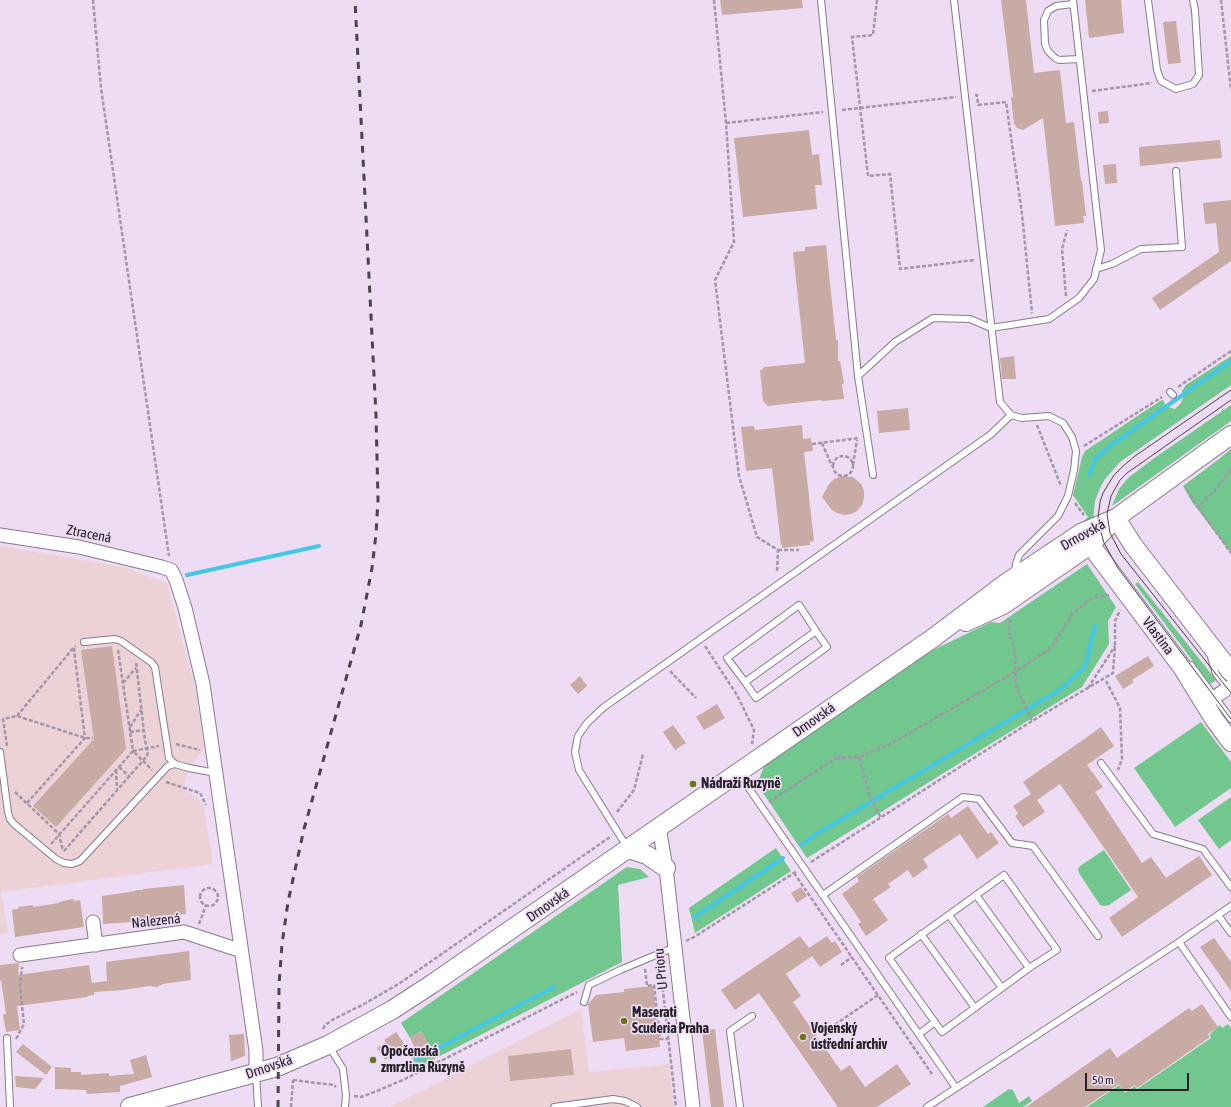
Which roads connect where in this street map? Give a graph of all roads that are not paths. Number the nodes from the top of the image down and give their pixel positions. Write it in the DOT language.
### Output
graph roads {
  1 [pos="821,0"];
  2 [pos="954,0"];
  3 [pos="1148,0"];
  4 [pos="1193,0"];
  5 [pos="1073,2"];
  6 [pos="1079,58"];
  7 [pos="1176,171"];
  8 [pos="1096,269"];
  9 [pos="991,328"];
  10 [pos="858,376"];
  11 [pos="1011,414"];
  12 [pos="1231,435"];
  13 [pos="873,475"];
  14 [pos="1116,518"];
  15 [pos="1085,532"];
  16 [pos="0,534"];
  17 [pos="1113,563"];
  18 [pos="1015,578"];
  19 [pos="816,631"];
  20 [pos="933,638"];
  21 [pos="84,642"];
  22 [pos="1187,660"];
  23 [pos="745,682"];
  24 [pos="1230,685"];
  25 [pos="1210,701"];
  26 [pos="1231,719"];
  27 [pos="1231,742"];
  28 [pos="0,752"];
  29 [pos="1101,763"];
  30 [pos="175,764"];
  31 [pos="738,772"];
  32 [pos="216,773"];
  33 [pos="659,827"];
  34 [pos="628,849"];
  35 [pos="666,868"];
  36 [pos="1231,886"];
  37 [pos="822,895"];
  38 [pos="976,895"];
  39 [pos="1231,906"];
  40 [pos="949,915"];
  41 [pos="1218,915"];
  42 [pos="93,922"];
  43 [pos="1231,933"];
  44 [pos="921,934"];
  45 [pos="1098,936"];
  46 [pos="1179,942"];
  47 [pos="96,944"];
  48 [pos="675,947"];
  49 [pos="241,949"];
  50 [pos="22,955"];
  51 [pos="1029,968"];
  52 [pos="1002,988"];
  53 [pos="584,1002"];
  54 [pos="975,1008"];
  55 [pos="752,1016"];
  56 [pos="1231,1017"];
  57 [pos="935,1022"];
  58 [pos="918,1034"];
  59 [pos="7,1038"];
  60 [pos="328,1045"];
  61 [pos="256,1073"];
  62 [pos="956,1088"];
  63 [pos="10,1107"];
  64 [pos="130,1107"];
  65 [pos="258,1107"];
  66 [pos="345,1107"];
  67 [pos="554,1107"];
  68 [pos="637,1107"];
  69 [pos="692,1107"];
  70 [pos="740,1107"];
  71 [pos="927,1107"];
  1 -- 10 [label="lane"];
  2 -- 9 [label="lane"];
  3 -- 4 [label="lane"];
  5 -- 6 [label="lane"];
  5 -- 6 [label="lane"];
  6 -- 8 [label="lane"];
  7 -- 8 [label="lane"];
  8 -- 9 [label="lane"];
  9 -- 10 [label="lane"];
  9 -- 11 [label="lane"];
  10 -- 13 [label="lane"];
  11 -- 18 [label="lane"];
  11 -- 34 [label="lane"];
  12 -- 14 [label="main road, Drnovská"];
  14 -- 15 [label="main road, Drnovská"];
  14 -- 24 [label="main road"];
  15 -- 17 [label="lane"];
  15 -- 18 [label="main road, Drnovská"];
  15 -- 20 [label="main road, Drnovská"];
  15 -- 25 [label="main road, Vlastina"];
  16 -- 32 [label="street, Ztracená"];
  18 -- 20 [label="main road, Drnovská"];
  19 -- 23 [label="lane"];
  19 -- 23 [label="lane"];
  19 -- 23 [label="lane"];
  20 -- 31 [label="main road, Drnovská"];
  21 -- 30 [label="lane"];
  22 -- 25 [label="lane"];
  24 -- 25 [label="street"];
  25 -- 26 [label="lane"];
  25 -- 27 [label="main road, Vlastina"];
  28 -- 30 [label="lane"];
  29 -- 36 [label="lane"];
  30 -- 32 [label="lane"];
  31 -- 33 [label="main road, Drnovská"];
  31 -- 37 [label="lane"];
  32 -- 49 [label="street"];
  33 -- 34 [label="main road, Drnovská"];
  33 -- 35 [label="street, U Prioru"];
  34 -- 35 [label="main road"];
  34 -- 60 [label="main road, Drnovská"];
  35 -- 48 [label="street, U Prioru"];
  37 -- 45 [label="lane"];
  37 -- 58 [label="lane"];
  38 -- 40 [label="lane"];
  38 -- 51 [label="lane"];
  38 -- 51 [label="lane"];
  39 -- 41 [label="lane"];
  40 -- 44 [label="lane"];
  40 -- 52 [label="lane"];
  41 -- 43 [label="lane"];
  41 -- 46 [label="lane"];
  42 -- 47 [label="street"];
  44 -- 54 [label="lane"];
  44 -- 57 [label="lane"];
  46 -- 56 [label="lane"];
  46 -- 62 [label="lane"];
  47 -- 49 [label="street, Nalezená"];
  47 -- 50 [label="street, Nalezená"];
  48 -- 53 [label="lane"];
  48 -- 69 [label="street, U Prioru"];
  49 -- 61 [label="street"];
  51 -- 52 [label="lane"];
  52 -- 54 [label="lane"];
  54 -- 57 [label="lane"];
  55 -- 70 [label="lane"];
  57 -- 58 [label="lane"];
  58 -- 62 [label="lane"];
  59 -- 63 [label="lane"];
  60 -- 61 [label="main road, Drnovská"];
  60 -- 66 [label="lane"];
  61 -- 64 [label="main road, Drnovská"];
  61 -- 65 [label="lane"];
  62 -- 71 [label="lane"];
  67 -- 68 [label="lane"];
}
